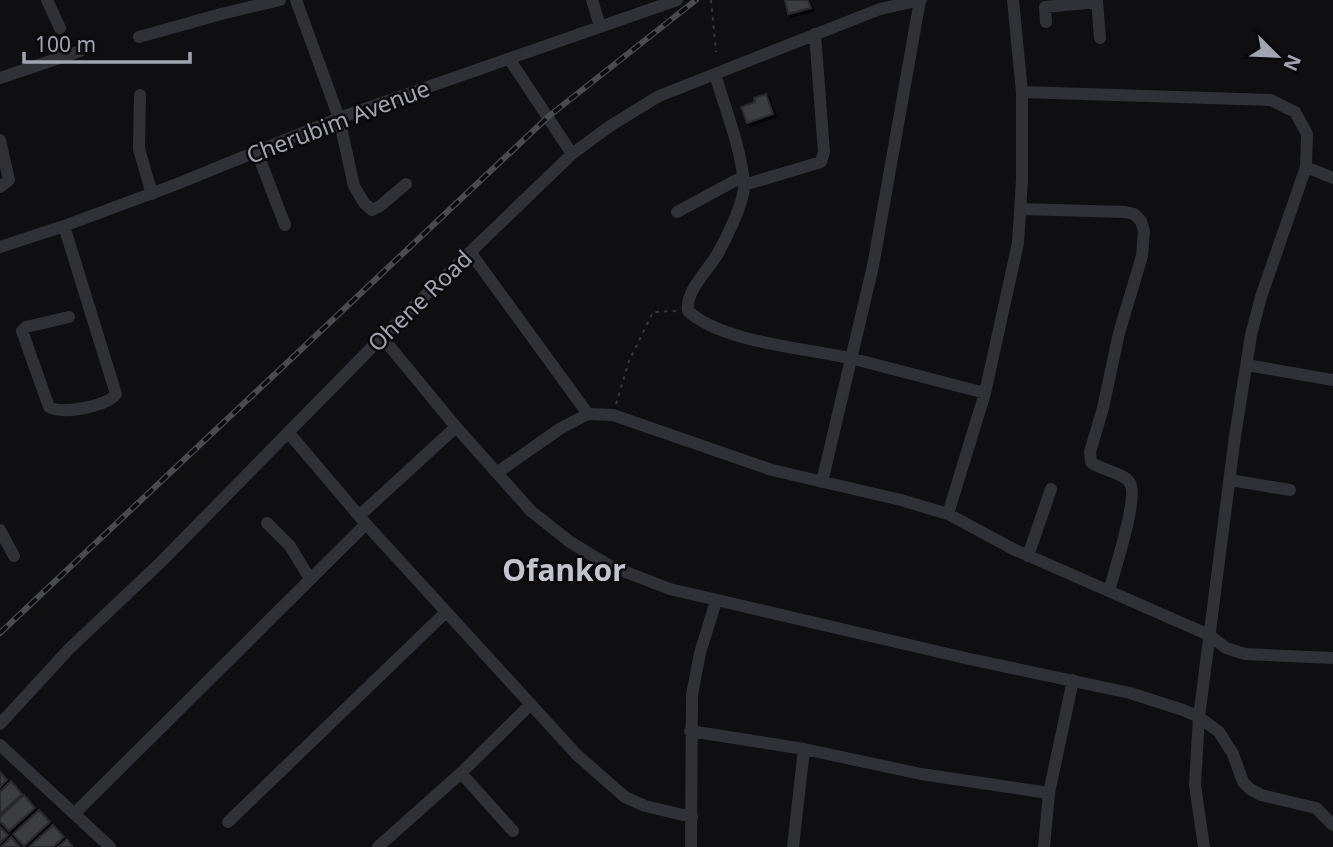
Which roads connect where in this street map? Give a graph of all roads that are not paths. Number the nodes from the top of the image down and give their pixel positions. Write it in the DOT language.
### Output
graph roads {
  1 [pos="47,0"];
  2 [pos="215,0"];
  3 [pos="280,0"];
  4 [pos="296,0"];
  5 [pos="592,0"];
  6 [pos="677,0"];
  7 [pos="921,0"];
  8 [pos="1013,0"];
  9 [pos="1097,1"];
  10 [pos="1045,3"];
  11 [pos="221,14"];
  12 [pos="1046,22"];
  13 [pos="600,26"];
  14 [pos="60,28"];
  15 [pos="815,34"];
  16 [pos="139,37"];
  17 [pos="1100,38"];
  18 [pos="80,51"];
  19 [pos="510,60"];
  20 [pos="715,74"];
  21 [pos="0,78"];
  22 [pos="1022,92"];
  23 [pos="140,95"];
  24 [pos="339,118"];
  25 [pos="0,140"];
  26 [pos="257,152"];
  27 [pos="572,155"];
  28 [pos="1306,166"];
  29 [pos="1333,178"];
  30 [pos="743,181"];
  31 [pos="406,184"];
  32 [pos="0,187"];
  33 [pos="152,194"];
  34 [pos="1021,209"];
  35 [pos="677,212"];
  36 [pos="285,225"];
  37 [pos="64,226"];
  38 [pos="0,247"];
  39 [pos="470,252"];
  40 [pos="69,317"];
  41 [pos="382,337"];
  42 [pos="852,359"];
  43 [pos="1247,365"];
  44 [pos="1333,380"];
  45 [pos="985,393"];
  46 [pos="588,414"];
  47 [pos="456,427"];
  48 [pos="288,432"];
  49 [pos="498,472"];
  50 [pos="1230,480"];
  51 [pos="822,482"];
  52 [pos="1051,489"];
  53 [pos="1290,491"];
  54 [pos="948,514"];
  55 [pos="362,520"];
  56 [pos="267,523"];
  57 [pos="0,530"];
  58 [pos="14,556"];
  59 [pos="1028,556"];
  60 [pos="310,579"];
  61 [pos="1109,591"];
  62 [pos="716,601"];
  63 [pos="445,612"];
  64 [pos="1209,635"];
  65 [pos="1333,659"];
  66 [pos="1073,680"];
  67 [pos="530,705"];
  68 [pos="1199,717"];
  69 [pos="0,724"];
  70 [pos="690,730"];
  71 [pos="0,744"];
  72 [pos="804,749"];
  73 [pos="461,773"];
  74 [pos="1049,793"];
  75 [pos="74,814"];
  76 [pos="692,817"];
  77 [pos="228,822"];
  78 [pos="1333,825"];
  79 [pos="513,831"];
  80 [pos="110,847"];
  81 [pos="378,847"];
  82 [pos="691,847"];
  83 [pos="793,847"];
  84 [pos="1044,847"];
  85 [pos="1204,847"];
  1 -- 14 [label="street"];
  2 -- 11 [label="street"];
  3 -- 11 [label="street"];
  4 -- 24 [label="street"];
  5 -- 13 [label="street"];
  6 -- 13 [label="street, Cherubim Avenue"];
  7 -- 15 [label="street, Ohene Road"];
  7 -- 42 [label="street"];
  8 -- 22 [label="street"];
  9 -- 10 [label="street"];
  9 -- 17 [label="street"];
  10 -- 12 [label="street"];
  11 -- 16 [label="street"];
  13 -- 19 [label="street, Cherubim Avenue"];
  15 -- 20 [label="street, Ohene Road"];
  15 -- 30 [label="street"];
  18 -- 21 [label="street"];
  19 -- 24 [label="street, Cherubim Avenue"];
  19 -- 27 [label="street"];
  20 -- 27 [label="street, Ohene Road"];
  20 -- 30 [label="street"];
  22 -- 28 [label="street"];
  22 -- 34 [label="street"];
  23 -- 33 [label="street"];
  24 -- 26 [label="street, Cherubim Avenue"];
  24 -- 31 [label="street"];
  25 -- 32 [label="street"];
  26 -- 33 [label="street, Cherubim Avenue"];
  26 -- 36 [label="street"];
  27 -- 39 [label="street, Ohene Road"];
  28 -- 29 [label="street"];
  28 -- 43 [label="street"];
  30 -- 35 [label="street"];
  30 -- 42 [label="street"];
  33 -- 37 [label="street, Cherubim Avenue"];
  34 -- 45 [label="street"];
  34 -- 61 [label="street"];
  37 -- 38 [label="street, Cherubim Avenue"];
  37 -- 40 [label="street"];
  39 -- 41 [label="street, Ohene Road"];
  39 -- 46 [label="street"];
  41 -- 47 [label="street"];
  41 -- 48 [label="street, Ohene Road"];
  42 -- 45 [label="street"];
  42 -- 51 [label="street"];
  43 -- 44 [label="street"];
  43 -- 50 [label="street"];
  45 -- 54 [label="street"];
  46 -- 49 [label="street"];
  46 -- 51 [label="street"];
  47 -- 49 [label="street"];
  47 -- 55 [label="street"];
  48 -- 55 [label="street"];
  48 -- 69 [label="street, Ohene Road"];
  49 -- 62 [label="street"];
  50 -- 53 [label="street"];
  50 -- 64 [label="street"];
  51 -- 54 [label="street"];
  52 -- 59 [label="street"];
  54 -- 59 [label="street"];
  55 -- 60 [label="street"];
  55 -- 63 [label="street"];
  56 -- 60 [label="street"];
  57 -- 58 [label="street"];
  59 -- 61 [label="street"];
  60 -- 75 [label="street"];
  61 -- 64 [label="street"];
  62 -- 66 [label="street"];
  62 -- 70 [label="street"];
  63 -- 67 [label="street"];
  63 -- 77 [label="street"];
  64 -- 65 [label="street"];
  64 -- 68 [label="street"];
  66 -- 68 [label="street"];
  66 -- 74 [label="street"];
  67 -- 73 [label="street"];
  67 -- 76 [label="street"];
  68 -- 78 [label="street"];
  68 -- 85 [label="street"];
  70 -- 72 [label="street"];
  70 -- 76 [label="street"];
  71 -- 75 [label="street"];
  72 -- 74 [label="street"];
  72 -- 83 [label="street"];
  73 -- 79 [label="street"];
  73 -- 81 [label="street"];
  74 -- 84 [label="street"];
  75 -- 80 [label="street"];
  76 -- 82 [label="street"];
}
